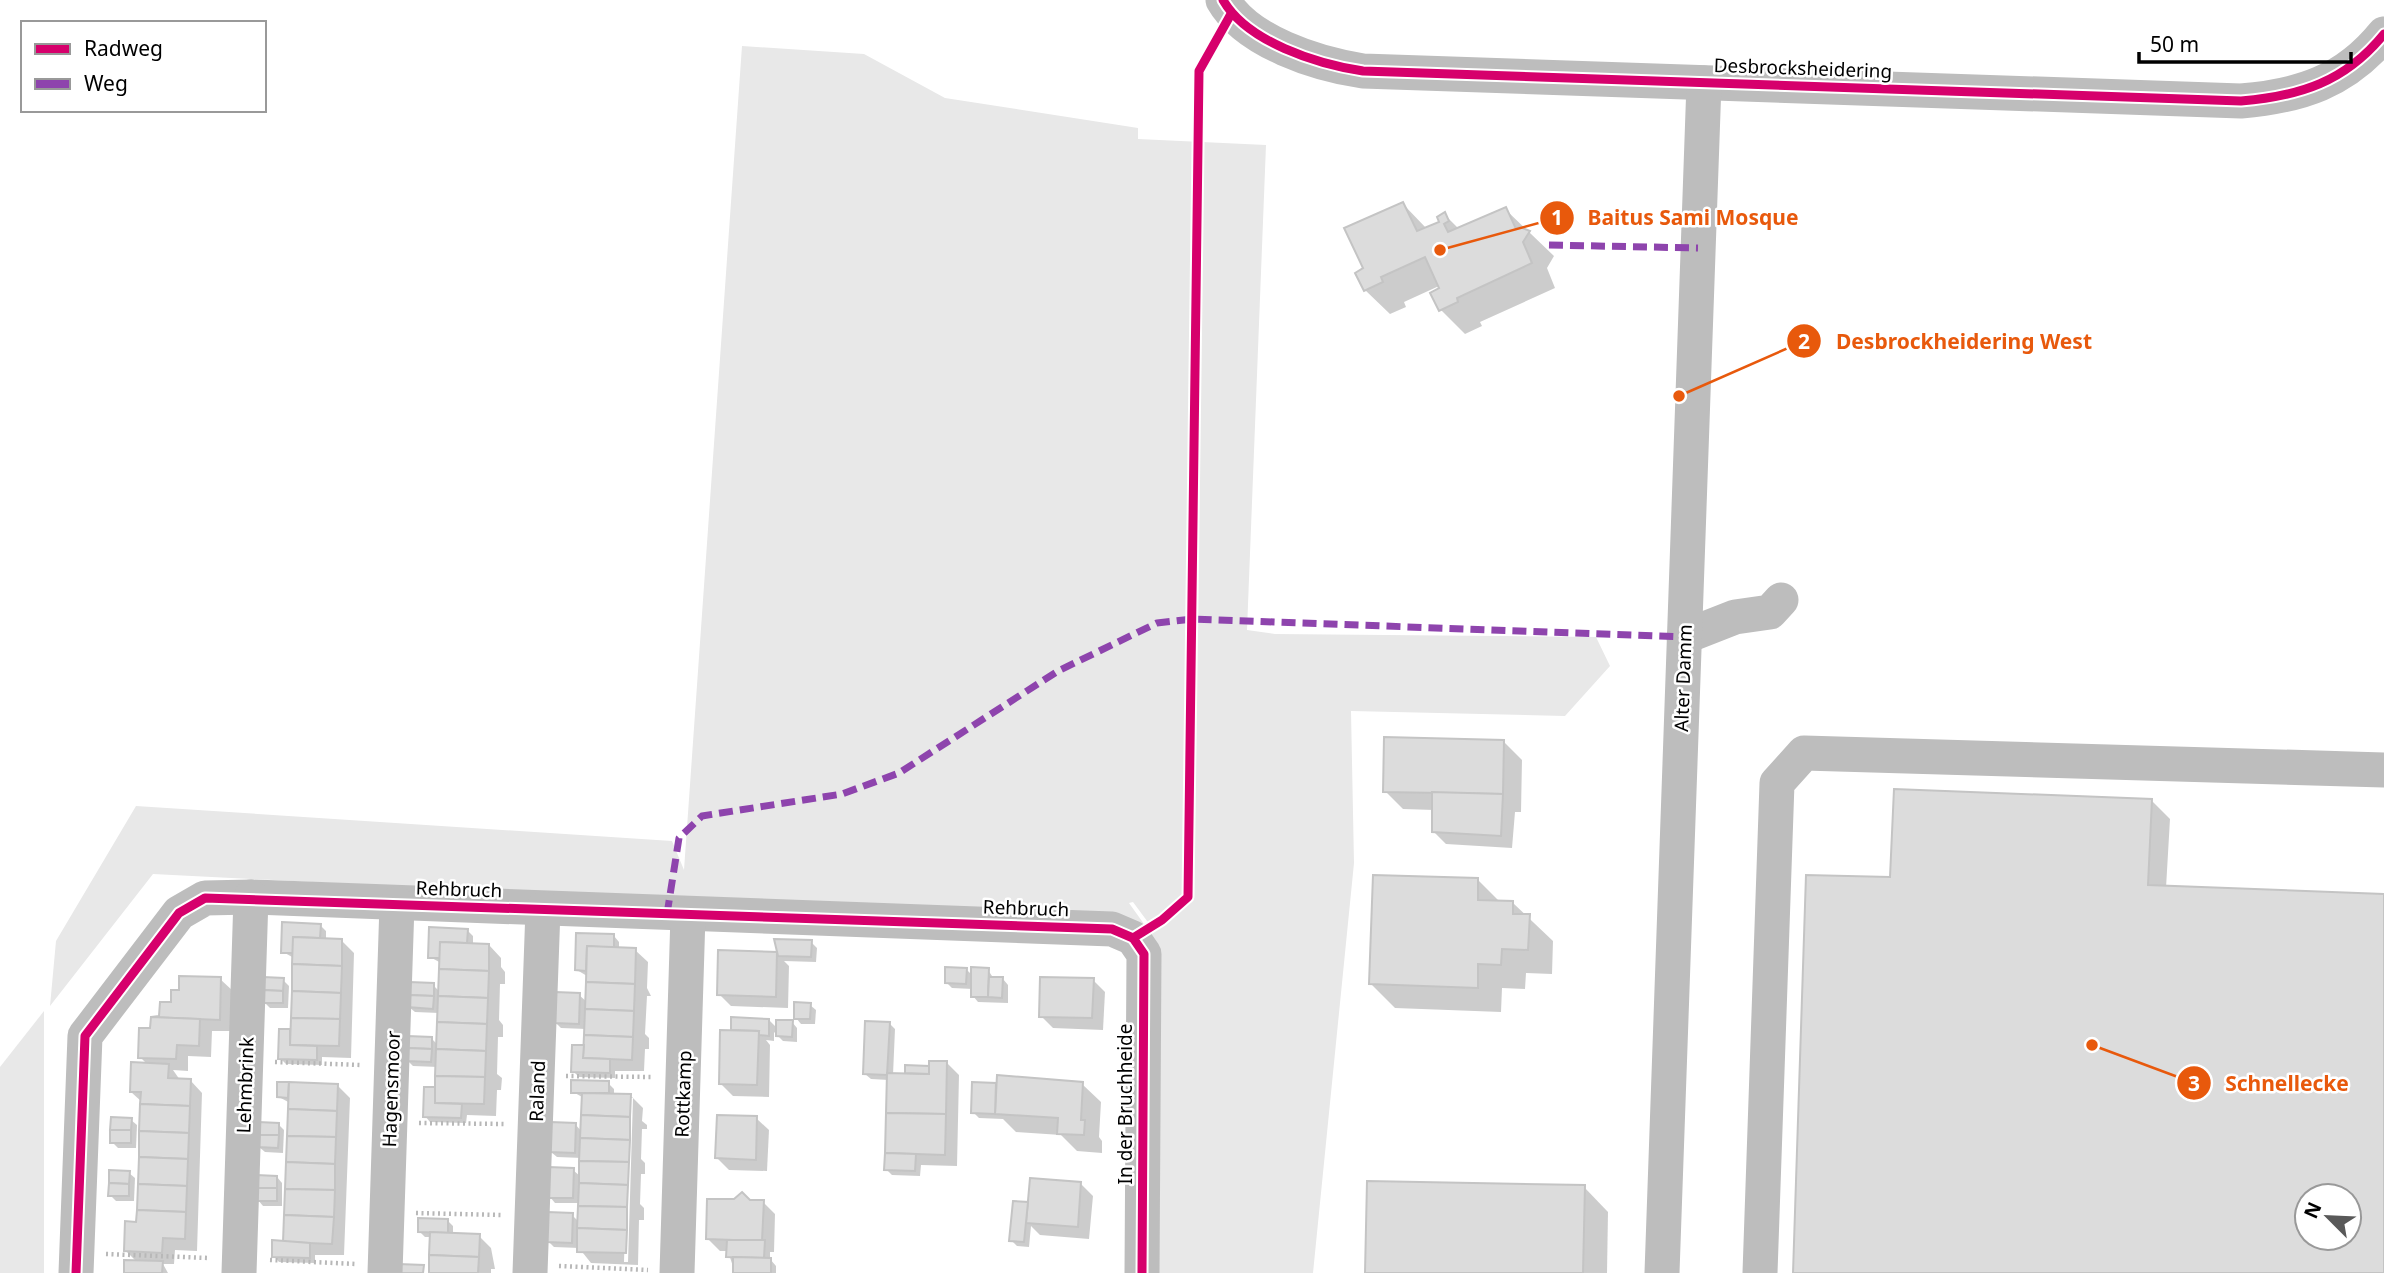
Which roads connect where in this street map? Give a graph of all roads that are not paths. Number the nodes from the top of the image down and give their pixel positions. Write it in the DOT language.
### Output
graph roads {
  1 [pos="1223,0"];
  2 [pos="2380,50"];
  3 [pos="1704,83"];
  4 [pos="1781,600"];
  5 [pos="1684,637"];
  6 [pos="2384,770"];
  7 [pos="251,897"];
  8 [pos="397,904"];
  9 [pos="543,909"];
  10 [pos="688,915"];
  11 [pos="1133,937"];
  12 [pos="530,1269"];
  13 [pos="677,1272"];
  14 [pos="76,1273"];
  15 [pos="239,1273"];
  16 [pos="385,1273"];
  17 [pos="1142,1273"];
  18 [pos="1662,1273"];
  19 [pos="1760,1273"];
  1 -- 3 [label="street, Desbrocksheidering"];
  2 -- 3 [label="street, Desbrocksheidering"];
  3 -- 5 [label="street, Alter Damm"];
  4 -- 5 [label="street"];
  5 -- 18 [label="street, Alter Damm"];
  6 -- 19 [label="street"];
  7 -- 8 [label="street, Rehbruch"];
  7 -- 14 [label="street, Rehbruch"];
  7 -- 15 [label="street, Lehmbrink"];
  8 -- 9 [label="street, Rehbruch"];
  8 -- 16 [label="street, Hagensmoor"];
  9 -- 10 [label="street, Rehbruch"];
  9 -- 12 [label="street, Raland"];
  10 -- 11 [label="street, Rehbruch"];
  10 -- 13 [label="street, Rottkamp"];
  11 -- 17 [label="street, In der Bruchheide"];
}
